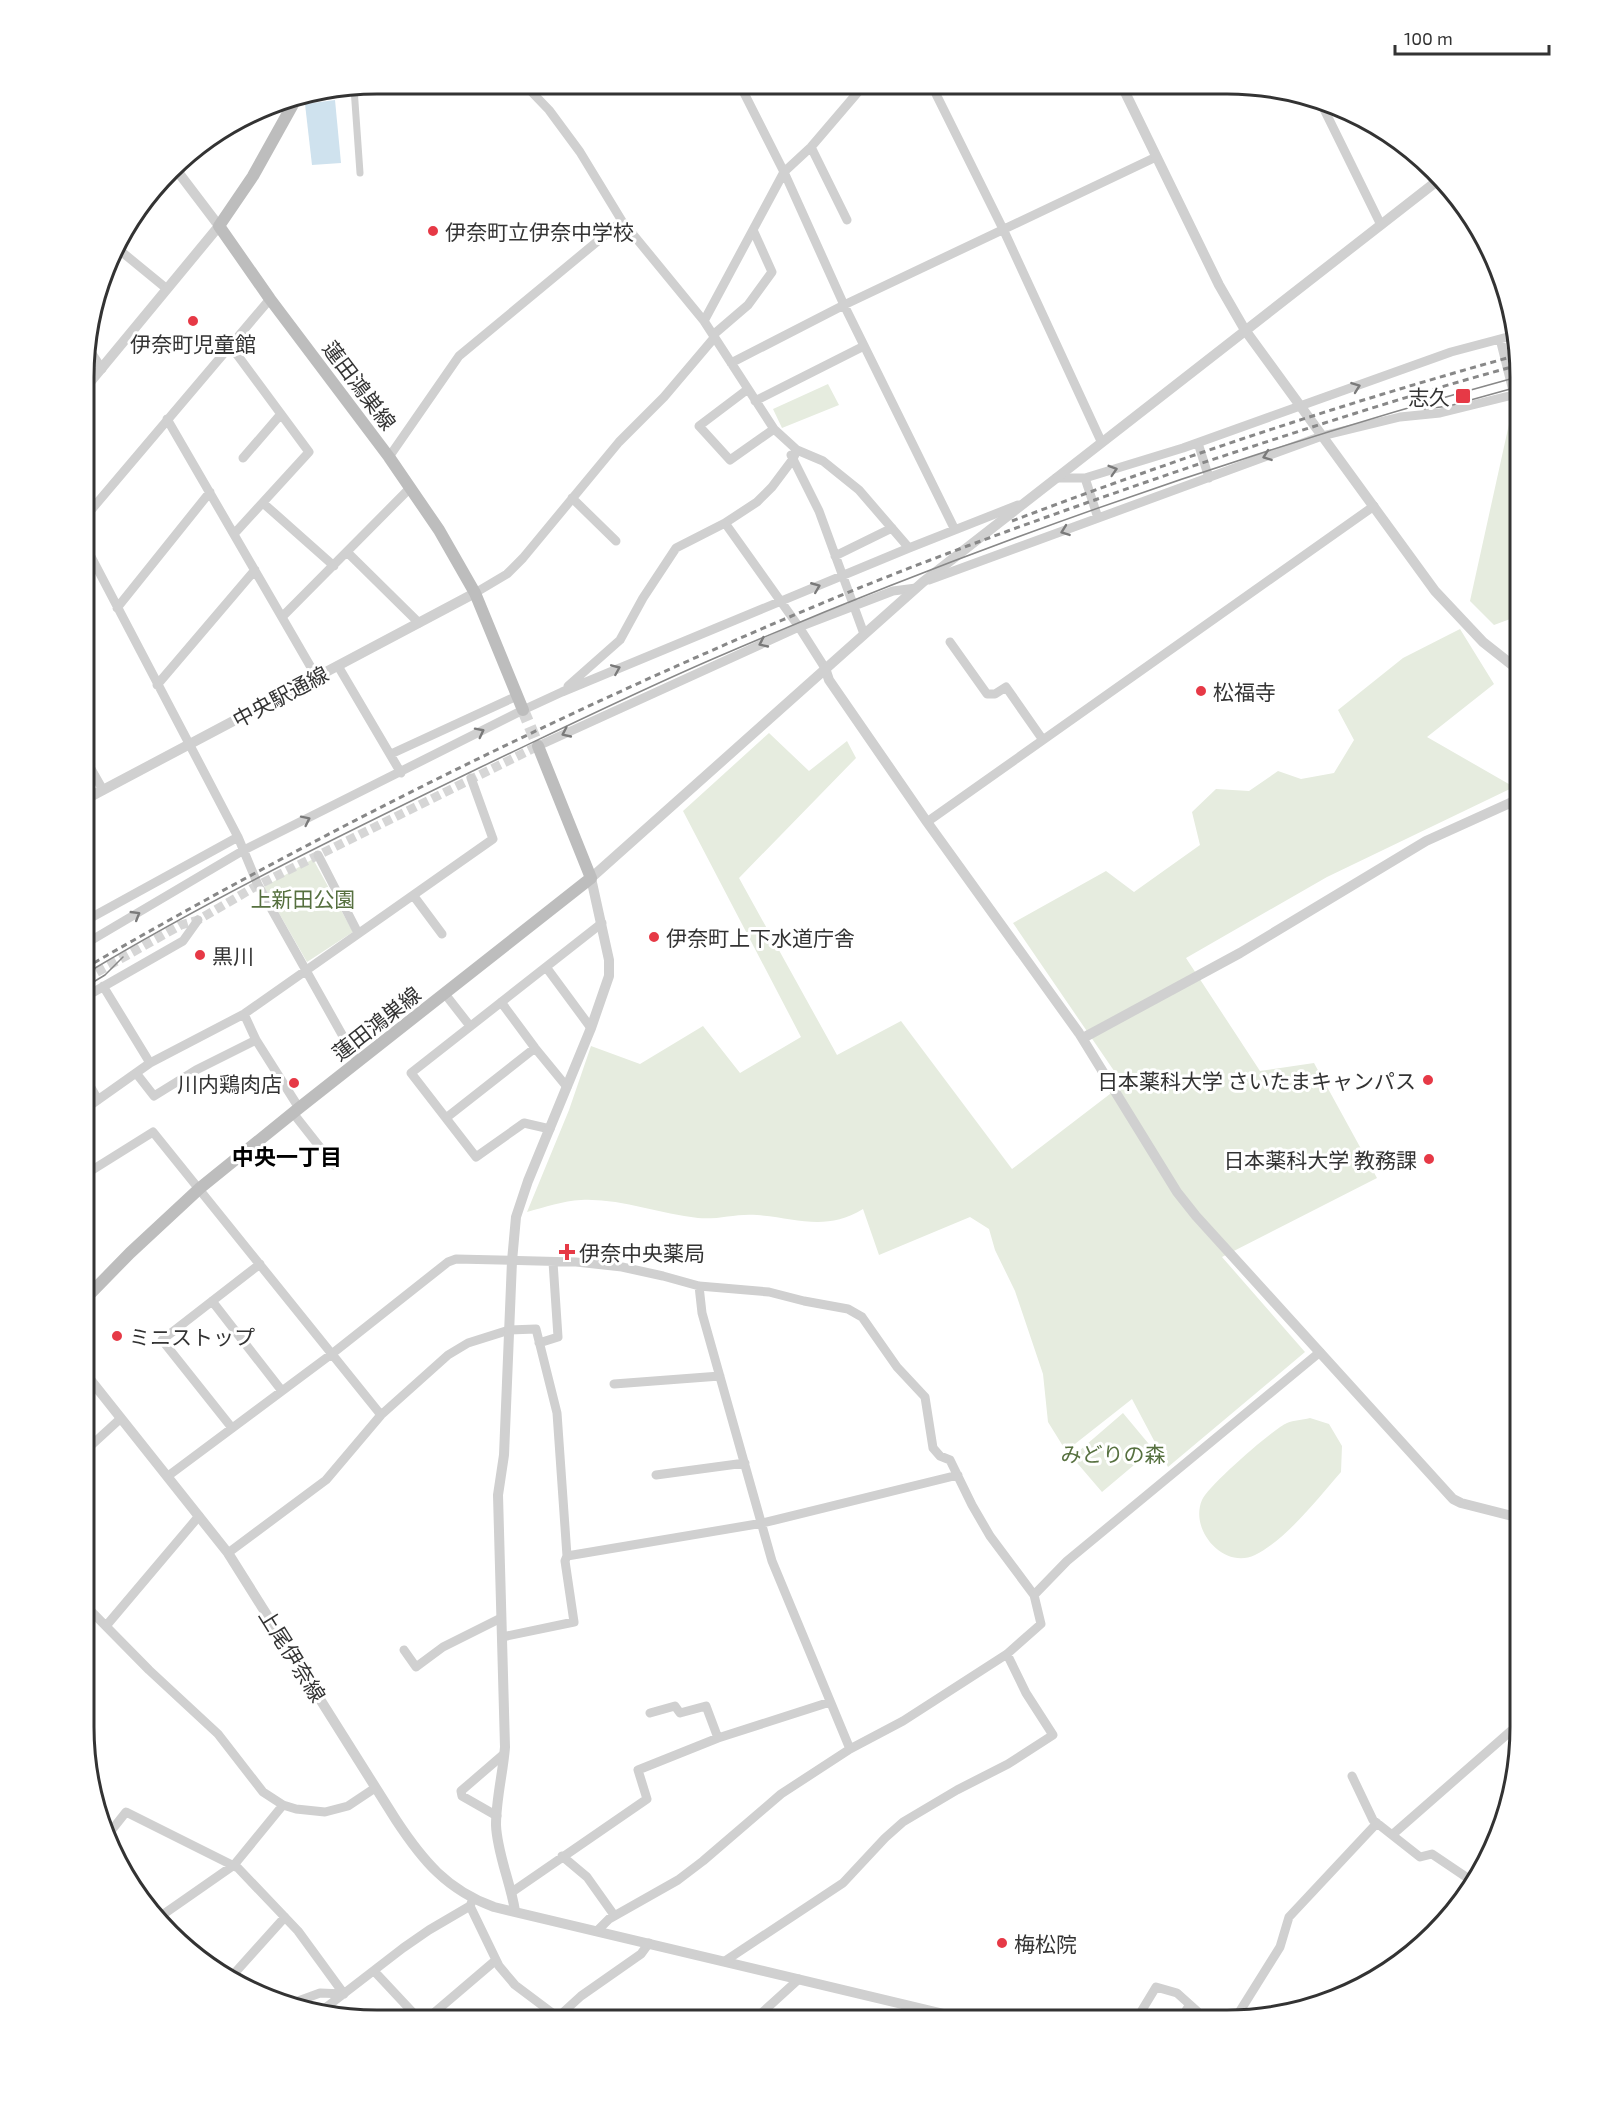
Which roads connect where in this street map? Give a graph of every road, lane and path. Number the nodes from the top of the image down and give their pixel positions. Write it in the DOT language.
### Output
graph roads {
  1 [pos="534,94"];
  2 [pos="745,94"];
  3 [pos="856,94"];
  4 [pos="936,94"];
  5 [pos="1126,94"];
  6 [pos="355,95"];
  7 [pos="291,109"];
  8 [pos="1326,113"];
  9 [pos="811,147"];
  10 [pos="1156,158"];
  11 [pos="784,172"];
  12 [pos="360,173"];
  13 [pos="180,174"];
  14 [pos="1434,184"];
  15 [pos="622,220"];
  16 [pos="847,220"];
  17 [pos="1381,225"];
  18 [pos="219,226"];
  19 [pos="1004,231"];
  20 [pos="754,232"];
  21 [pos="123,253"];
  22 [pos="167,290"];
  23 [pos="270,298"];
  24 [pos="844,305"];
  25 [pos="704,321"];
  26 [pos="1245,330"];
  27 [pos="714,336"];
  28 [pos="1507,337"];
  29 [pos="1500,339"];
  30 [pos="230,345"];
  31 [pos="864,346"];
  32 [pos="95,358"];
  33 [pos="731,363"];
  34 [pos="102,369"];
  35 [pos="1510,371"];
  36 [pos="94,378"];
  37 [pos="748,389"];
  38 [pos="1510,396"];
  39 [pos="755,401"];
  40 [pos="1301,407"];
  41 [pos="281,414"];
  42 [pos="167,419"];
  43 [pos="774,429"];
  44 [pos="1322,436"];
  45 [pos="1101,441"];
  46 [pos="786,442"];
  47 [pos="1198,443"];
  48 [pos="797,450"];
  49 [pos="389,457"];
  50 [pos="243,458"];
  51 [pos="793,459"];
  52 [pos="1056,478"];
  53 [pos="1084,478"];
  54 [pos="1209,478"];
  55 [pos="410,488"];
  56 [pos="210,492"];
  57 [pos="572,498"];
  58 [pos="1026,502"];
  59 [pos="263,503"];
  60 [pos="94,506"];
  61 [pos="1374,506"];
  62 [pos="1098,519"];
  63 [pos="725,523"];
  64 [pos="892,528"];
  65 [pos="955,530"];
  66 [pos="234,534"];
  67 [pos="616,541"];
  68 [pos="909,548"];
  69 [pos="348,552"];
  70 [pos="835,556"];
  71 [pos="94,563"];
  72 [pos="334,566"];
  73 [pos="255,570"];
  74 [pos="842,576"];
  75 [pos="920,585"];
  76 [pos="475,593"];
  77 [pos="781,601"];
  78 [pos="854,606"];
  79 [pos="117,608"];
  80 [pos="282,617"];
  81 [pos="419,623"];
  82 [pos="800,627"];
  83 [pos="864,633"];
  84 [pos="950,642"];
  85 [pos="1510,663"];
  86 [pos="338,666"];
  87 [pos="825,668"];
  88 [pos="316,676"];
  89 [pos="157,685"];
  90 [pos="562,692"];
  91 [pos="517,696"];
  92 [pos="523,710"];
  93 [pos="1043,740"];
  94 [pos="190,744"];
  95 [pos="538,746"];
  96 [pos="391,754"];
  97 [pos="401,773"];
  98 [pos="94,774"];
  99 [pos="471,778"];
  100 [pos="103,790"];
  101 [pos="94,795"];
  102 [pos="1510,803"];
  103 [pos="927,822"];
  104 [pos="238,837"];
  105 [pos="244,850"];
  106 [pos="318,855"];
  107 [pos="591,878"];
  108 [pos="413,895"];
  109 [pos="94,917"];
  110 [pos="198,920"];
  111 [pos="602,923"];
  112 [pos="358,933"];
  113 [pos="442,934"];
  114 [pos="94,939"];
  115 [pos="546,967"];
  116 [pos="307,970"];
  117 [pos="103,986"];
  118 [pos="94,992"];
  119 [pos="445,994"];
  120 [pos="501,1002"];
  121 [pos="244,1014"];
  122 [pos="470,1026"];
  123 [pos="591,1028"];
  124 [pos="1083,1038"];
  125 [pos="256,1040"];
  126 [pos="535,1048"];
  127 [pos="150,1063"];
  128 [pos="358,1063"];
  129 [pos="136,1073"];
  130 [pos="567,1086"];
  131 [pos="94,1093"];
  132 [pos="98,1100"];
  133 [pos="94,1103"];
  134 [pos="296,1110"];
  135 [pos="446,1118"];
  136 [pos="550,1129"];
  137 [pos="334,1165"];
  138 [pos="94,1169"];
  139 [pos="200,1188"];
  140 [pos="512,1261"];
  141 [pos="554,1262"];
  142 [pos="260,1264"];
  143 [pos="699,1286"];
  144 [pos="94,1290"];
  145 [pos="212,1301"];
  146 [pos="509,1330"];
  147 [pos="539,1343"];
  148 [pos="1320,1352"];
  149 [pos="333,1353"];
  150 [pos="720,1376"];
  151 [pos="614,1384"];
  152 [pos="94,1385"];
  153 [pos="282,1391"];
  154 [pos="381,1415"];
  155 [pos="120,1419"];
  156 [pos="232,1428"];
  157 [pos="94,1439"];
  158 [pos="745,1463"];
  159 [pos="656,1475"];
  160 [pos="958,1475"];
  161 [pos="168,1476"];
  162 [pos="1510,1515"];
  163 [pos="199,1516"];
  164 [pos="763,1522"];
  165 [pos="228,1553"];
  166 [pos="567,1556"];
  167 [pos="1034,1595"];
  168 [pos="94,1614"];
  169 [pos="501,1618"];
  170 [pos="106,1626"];
  171 [pos="502,1637"];
  172 [pos="404,1650"];
  173 [pos="1007,1654"];
  174 [pos="830,1702"];
  175 [pos="650,1713"];
  176 [pos="1510,1732"];
  177 [pos="718,1738"];
  178 [pos="850,1749"];
  179 [pos="504,1754"];
  180 [pos="1352,1776"];
  181 [pos="375,1788"];
  182 [pos="283,1805"];
  183 [pos="497,1816"];
  184 [pos="1377,1823"];
  185 [pos="114,1828"];
  186 [pos="1392,1835"];
  187 [pos="562,1856"];
  188 [pos="234,1865"];
  189 [pos="1467,1878"];
  190 [pos="512,1892"];
  191 [pos="471,1903"];
  192 [pos="515,1911"];
  193 [pos="165,1913"];
  194 [pos="614,1916"];
  195 [pos="285,1917"];
  196 [pos="597,1931"];
  197 [pos="649,1943"];
  198 [pos="496,1960"];
  199 [pos="724,1961"];
  200 [pos="236,1972"];
  201 [pos="375,1972"];
  202 [pos="799,1979"];
  203 [pos="344,1994"];
  204 [pos="303,2000"];
  205 [pos="329,2005"];
  206 [pos="1189,2006"];
  207 [pos="1241,2009"];
  208 [pos="411,2010"];
  209 [pos="437,2010"];
  210 [pos="548,2010"];
  211 [pos="567,2010"];
  212 [pos="765,2010"];
  213 [pos="928,2010"];
  214 [pos="1142,2010"];
  215 [pos="1186,2010"];
  216 [pos="1194,2010"];
  1 -- 15 [label="street"];
  2 -- 11 [label="street"];
  3 -- 9 [label="street"];
  4 -- 19 [label="street"];
  5 -- 10 [label="street"];
  6 -- 12 [label="street"];
  7 -- 18 [label="main road"];
  8 -- 17 [label="street"];
  9 -- 11 [label="street"];
  9 -- 16 [label="street"];
  10 -- 19 [label="street"];
  10 -- 26 [label="street"];
  11 -- 20 [label="street"];
  11 -- 24 [label="street"];
  13 -- 18 [label="street"];
  14 -- 17 [label="street"];
  15 -- 25 [label="street"];
  15 -- 49 [label="street"];
  17 -- 26 [label="street"];
  18 -- 22 [label="street"];
  18 -- 23 [label="main road, 蓮田鴻巣線"];
  19 -- 24 [label="street"];
  19 -- 45 [label="street"];
  20 -- 25 [label="street"];
  20 -- 27 [label="street"];
  21 -- 22 [label="street"];
  22 -- 34 [label="street"];
  23 -- 30 [label="street"];
  23 -- 49 [label="main road, 蓮田鴻巣線"];
  24 -- 31 [label="street"];
  24 -- 33 [label="street"];
  25 -- 27 [label="street"];
  26 -- 40 [label="street"];
  26 -- 45 [label="street"];
  27 -- 33 [label="street"];
  27 -- 57 [label="street"];
  28 -- 29 [label="street"];
  29 -- 35 [label="street"];
  40 -- 29 [label="street, one-way"];
  30 -- 41 [label="street"];
  30 -- 42 [label="street"];
  31 -- 39 [label="street"];
  31 -- 65 [label="street"];
  32 -- 34 [label="street"];
  33 -- 37 [label="street"];
  34 -- 36 [label="street"];
  37 -- 39 [label="street"];
  37 -- 43 [label="street"];
  38 -- 44 [label="street"];
  39 -- 43 [label="street"];
  40 -- 44 [label="street"];
  40 -- 47 [label="street"];
  41 -- 50 [label="street"];
  41 -- 59 [label="street"];
  42 -- 56 [label="street"];
  42 -- 60 [label="street"];
  43 -- 46 [label="street"];
  44 -- 54 [label="street, one-way"];
  44 -- 61 [label="street"];
  45 -- 52 [label="street"];
  46 -- 48 [label="street"];
  46 -- 51 [label="street"];
  53 -- 47 [label="street, one-way"];
  47 -- 54 [label="street"];
  48 -- 51 [label="street"];
  48 -- 64 [label="street"];
  49 -- 55 [label="main road, 蓮田鴻巣線"];
  51 -- 63 [label="street"];
  51 -- 70 [label="street"];
  52 -- 53 [label="street"];
  52 -- 58 [label="street"];
  53 -- 62 [label="street"];
  54 -- 62 [label="street"];
  55 -- 69 [label="street"];
  55 -- 76 [label="main road, 蓮田鴻巣線"];
  56 -- 66 [label="street"];
  56 -- 79 [label="street"];
  57 -- 67 [label="street"];
  57 -- 76 [label="street"];
  58 -- 65 [label="street"];
  58 -- 75 [label="street"];
  59 -- 66 [label="street"];
  59 -- 72 [label="street"];
  61 -- 85 [label="street"];
  61 -- 93 [label="street"];
  62 -- 75 [label="street, one-way"];
  63 -- 77 [label="street"];
  63 -- 90 [label="street"];
  64 -- 68 [label="street"];
  64 -- 70 [label="street"];
  65 -- 68 [label="street"];
  66 -- 73 [label="street"];
  68 -- 74 [label="street"];
  69 -- 72 [label="street"];
  69 -- 81 [label="street"];
  70 -- 74 [label="street"];
  71 -- 79 [label="street"];
  72 -- 80 [label="street"];
  73 -- 80 [label="street"];
  73 -- 89 [label="street"];
  77 -- 74 [label="street, one-way"];
  74 -- 78 [label="street"];
  75 -- 78 [label="street"];
  75 -- 83 [label="street"];
  76 -- 81 [label="street, 中央駅通線"];
  76 -- 91 [label="main road, 蓮田鴻巣線"];
  77 -- 82 [label="street"];
  90 -- 77 [label="street, one-way"];
  78 -- 82 [label="street"];
  78 -- 83 [label="street"];
  79 -- 89 [label="street"];
  80 -- 88 [label="street"];
  81 -- 86 [label="street, 中央駅通線"];
  82 -- 87 [label="street"];
  82 -- 95 [label="street, one-way"];
  83 -- 87 [label="street"];
  84 -- 93 [label="street"];
  86 -- 88 [label="street, 中央駅通線"];
  86 -- 96 [label="street"];
  87 -- 103 [label="street"];
  87 -- 107 [label="street"];
  88 -- 94 [label="street, 中央駅通線"];
  89 -- 94 [label="street"];
  90 -- 92 [label="street"];
  91 -- 92 [label="main road, 蓮田鴻巣線"];
  91 -- 96 [label="street"];
  97 -- 92 [label="street, one-way"];
  93 -- 103 [label="street"];
  94 -- 100 [label="street, 中央駅通線"];
  94 -- 104 [label="street"];
  95 -- 107 [label="main road"];
  96 -- 97 [label="street"];
  105 -- 97 [label="street, one-way"];
  98 -- 100 [label="street"];
  99 -- 108 [label="street"];
  100 -- 101 [label="street, 中央駅通線"];
  102 -- 124 [label="street"];
  103 -- 124 [label="street"];
  104 -- 105 [label="street"];
  104 -- 109 [label="street"];
  114 -- 105 [label="street, one-way"];
  105 -- 116 [label="street"];
  106 -- 112 [label="street"];
  107 -- 111 [label="street"];
  107 -- 119 [label="main road, 蓮田鴻巣線"];
  108 -- 112 [label="street"];
  108 -- 113 [label="street"];
  110 -- 117 [label="street"];
  111 -- 115 [label="street"];
  111 -- 123 [label="street"];
  112 -- 116 [label="street"];
  115 -- 120 [label="street"];
  115 -- 123 [label="street"];
  116 -- 121 [label="street"];
  116 -- 128 [label="street"];
  117 -- 118 [label="street"];
  117 -- 127 [label="street"];
  119 -- 122 [label="street"];
  119 -- 128 [label="main road, 蓮田鴻巣線"];
  120 -- 122 [label="street"];
  120 -- 126 [label="street"];
  121 -- 125 [label="street"];
  121 -- 127 [label="street"];
  122 -- 135 [label="street"];
  123 -- 130 [label="street"];
  124 -- 148 [label="street"];
  125 -- 129 [label="street"];
  125 -- 134 [label="street"];
  126 -- 130 [label="street"];
  126 -- 135 [label="street"];
  127 -- 129 [label="street"];
  128 -- 134 [label="main road, 蓮田鴻巣線"];
  129 -- 132 [label="street"];
  130 -- 136 [label="street"];
  131 -- 132 [label="street"];
  132 -- 133 [label="street"];
  134 -- 137 [label="street"];
  134 -- 139 [label="main road, 蓮田鴻巣線"];
  135 -- 136 [label="street"];
  136 -- 140 [label="street"];
  138 -- 139 [label="street"];
  139 -- 142 [label="street"];
  139 -- 144 [label="main road, 蓮田鴻巣線"];
  140 -- 141 [label="street"];
  140 -- 146 [label="street"];
  140 -- 149 [label="street"];
  141 -- 143 [label="street"];
  141 -- 147 [label="street"];
  142 -- 145 [label="street"];
  142 -- 149 [label="street"];
  143 -- 150 [label="street"];
  143 -- 160 [label="street"];
  145 -- 153 [label="street"];
  145 -- 156 [label="street"];
  146 -- 147 [label="street"];
  146 -- 154 [label="street"];
  146 -- 169 [label="street"];
  147 -- 166 [label="street"];
  148 -- 162 [label="street"];
  148 -- 167 [label="street"];
  149 -- 153 [label="street"];
  149 -- 154 [label="street"];
  150 -- 151 [label="street"];
  150 -- 158 [label="street"];
  152 -- 155 [label="street, 上尾伊奈線"];
  153 -- 156 [label="street"];
  154 -- 165 [label="street"];
  155 -- 157 [label="street"];
  155 -- 161 [label="street, 上尾伊奈線"];
  156 -- 161 [label="street"];
  158 -- 159 [label="street"];
  158 -- 164 [label="street"];
  160 -- 164 [label="street"];
  160 -- 167 [label="street"];
  161 -- 163 [label="street, 上尾伊奈線"];
  163 -- 165 [label="street, 上尾伊奈線"];
  163 -- 170 [label="street"];
  164 -- 166 [label="street"];
  164 -- 174 [label="street"];
  165 -- 181 [label="street, 上尾伊奈線"];
  166 -- 171 [label="street"];
  167 -- 173 [label="street"];
  168 -- 170 [label="street"];
  169 -- 171 [label="street"];
  169 -- 172 [label="street"];
  170 -- 182 [label="street"];
  171 -- 179 [label="street"];
  173 -- 178 [label="street"];
  173 -- 199 [label="street"];
  174 -- 177 [label="street"];
  174 -- 178 [label="street"];
  175 -- 177 [label="street"];
  176 -- 186 [label="street"];
  177 -- 187 [label="street"];
  178 -- 194 [label="street"];
  179 -- 183 [label="street"];
  179 -- 183 [label="street"];
  180 -- 184 [label="street"];
  181 -- 182 [label="street"];
  181 -- 191 [label="street, 上尾伊奈線"];
  182 -- 188 [label="street"];
  183 -- 190 [label="street"];
  184 -- 186 [label="street"];
  184 -- 207 [label="street"];
  185 -- 188 [label="street"];
  186 -- 189 [label="street"];
  187 -- 190 [label="street"];
  187 -- 194 [label="street"];
  188 -- 193 [label="street"];
  188 -- 195 [label="street"];
  190 -- 192 [label="street"];
  191 -- 192 [label="street, 上尾伊奈線"];
  191 -- 198 [label="street"];
  191 -- 201 [label="street"];
  192 -- 196 [label="street, 上尾伊奈線"];
  194 -- 196 [label="street"];
  195 -- 200 [label="street"];
  195 -- 203 [label="street"];
  196 -- 197 [label="street, 上尾伊奈線"];
  197 -- 199 [label="street, 上尾伊奈線"];
  197 -- 211 [label="street"];
  198 -- 209 [label="street"];
  198 -- 210 [label="street"];
  199 -- 202 [label="street, 上尾伊奈線"];
  201 -- 203 [label="street"];
  201 -- 208 [label="street"];
  202 -- 212 [label="street"];
  202 -- 213 [label="street, 上尾伊奈線"];
  203 -- 204 [label="street"];
  203 -- 205 [label="street"];
  206 -- 214 [label="street"];
  206 -- 215 [label="street"];
  206 -- 216 [label="street"];
}
